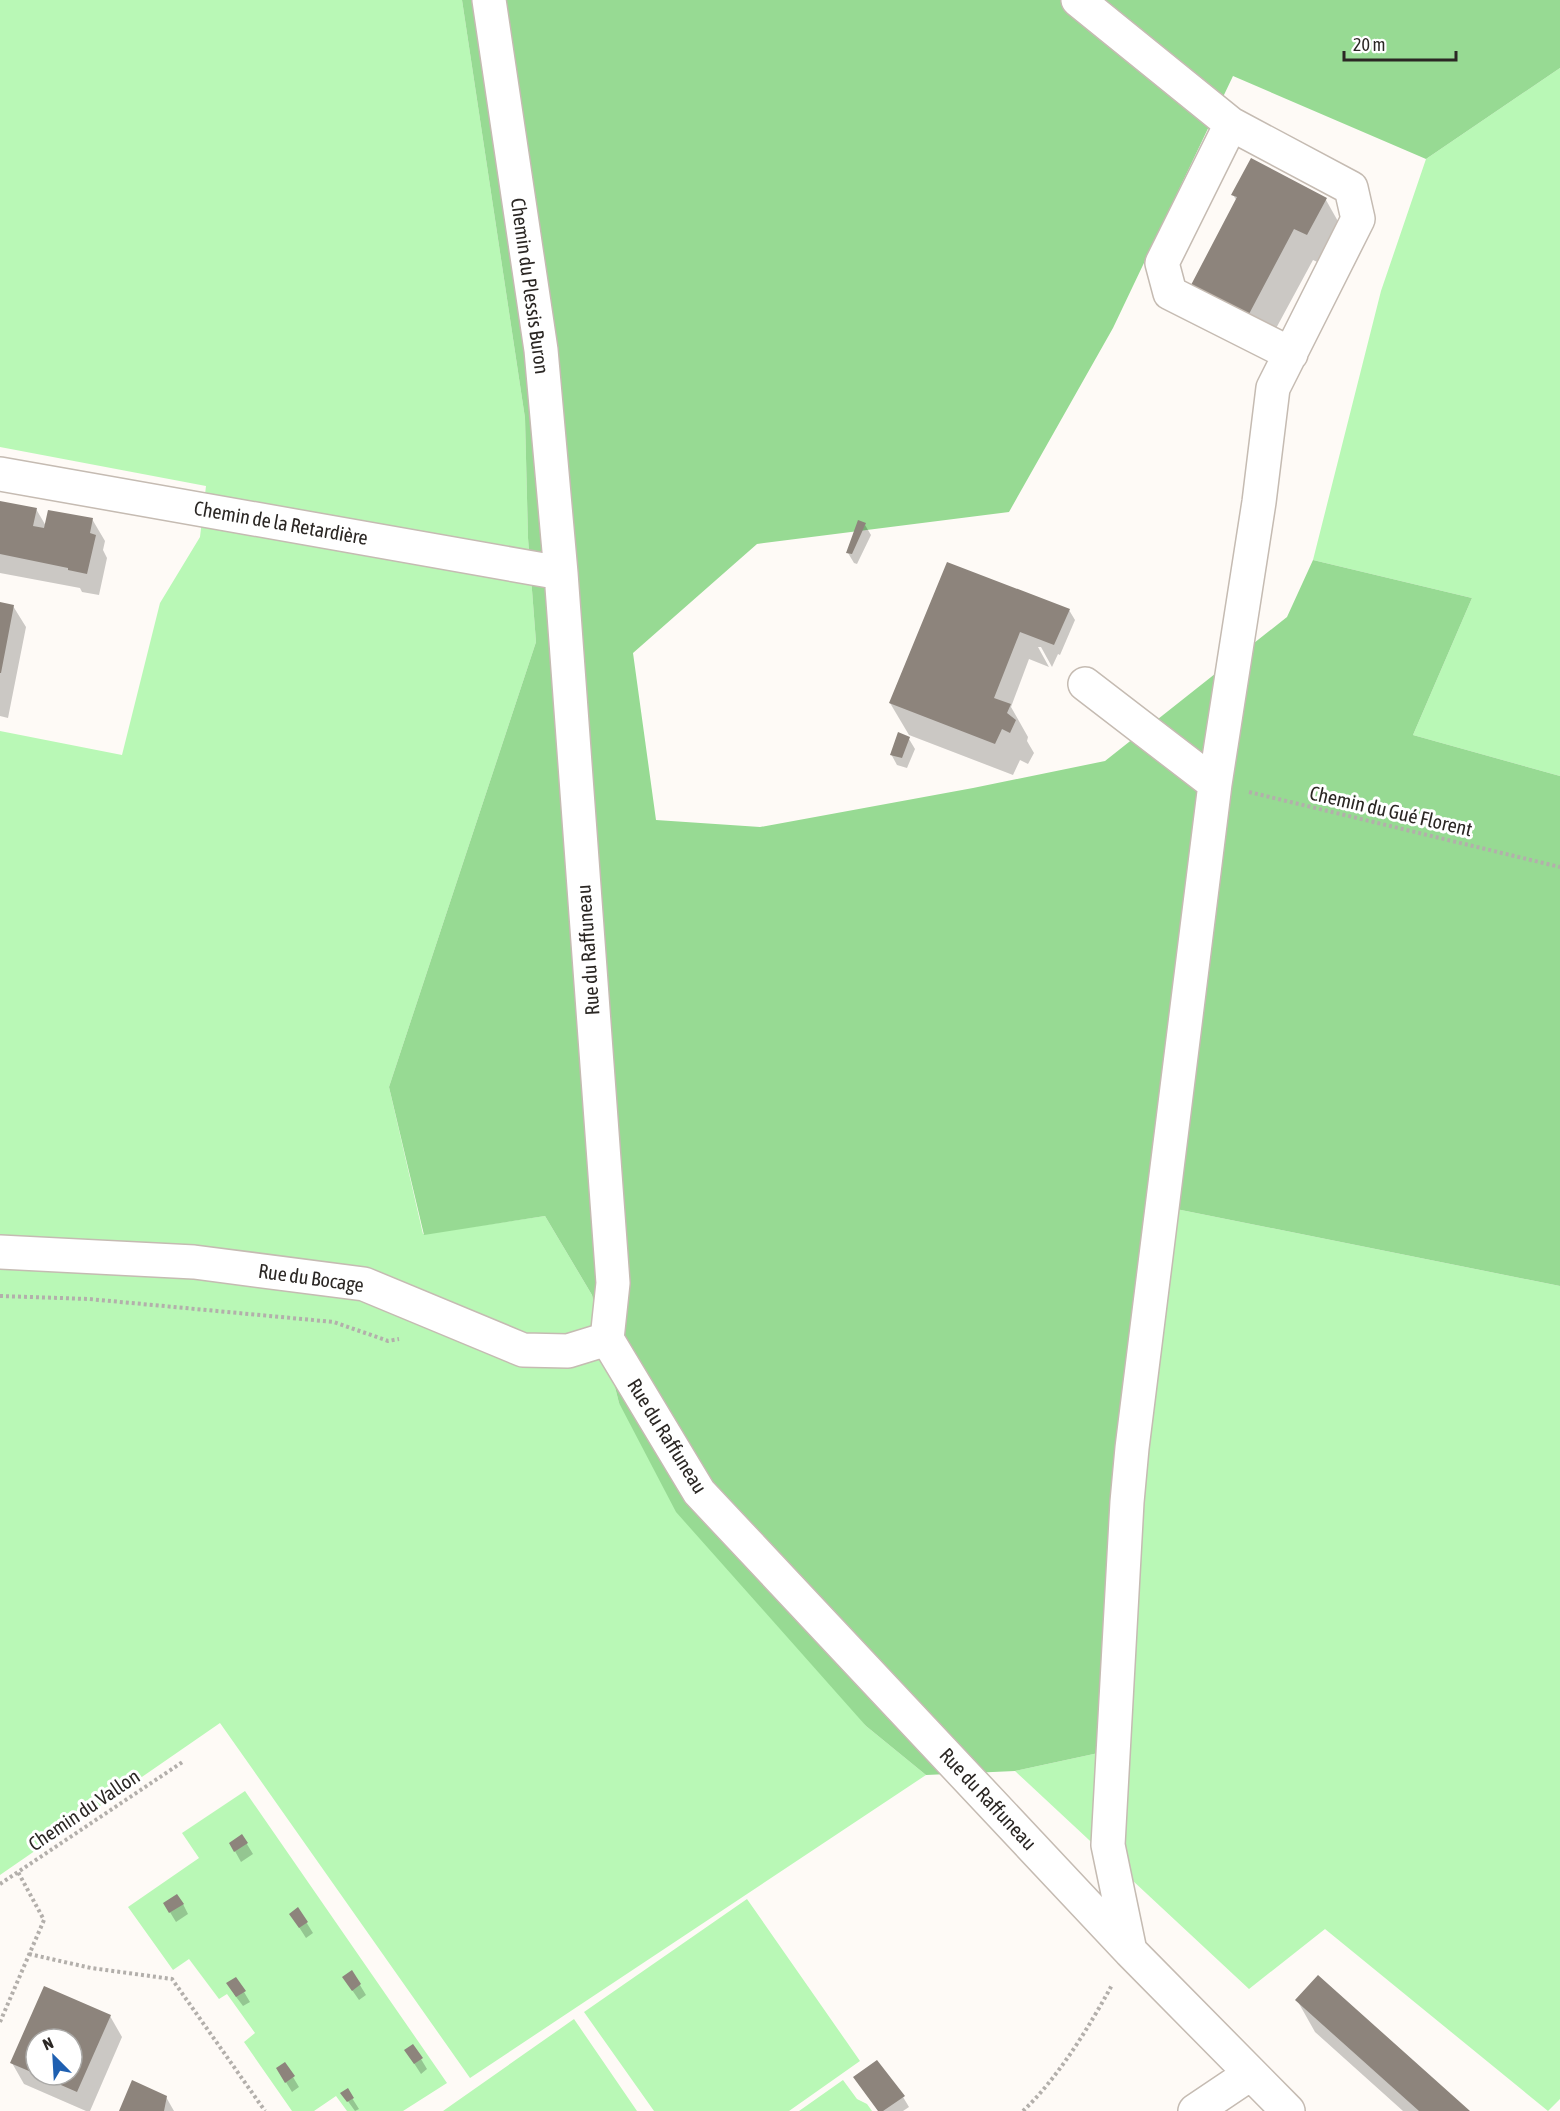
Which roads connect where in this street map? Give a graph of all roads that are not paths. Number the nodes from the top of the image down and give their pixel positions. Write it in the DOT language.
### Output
graph roads {
  1 [pos="489,0"];
  2 [pos="1078,0"];
  3 [pos="1232,124"];
  4 [pos="1291,354"];
  5 [pos="0,474"];
  6 [pos="561,573"];
  7 [pos="1085,684"];
  8 [pos="1215,784"];
  9 [pos="0,1252"];
  10 [pos="608,1339"];
  11 [pos="1130,1951"];
  12 [pos="1250,2074"];
  13 [pos="1195,2111"];
  14 [pos="1288,2111"];
  1 -- 6 [label="street, Chemin du Plessis Buron"];
  2 -- 3 [label="street"];
  3 -- 4 [label="street"];
  3 -- 4 [label="street"];
  4 -- 8 [label="street"];
  5 -- 6 [label="street, Chemin de la Retardière"];
  6 -- 10 [label="street, Rue du Raffuneau"];
  7 -- 8 [label="street"];
  8 -- 11 [label="street"];
  9 -- 10 [label="street, Rue du Bocage"];
  10 -- 11 [label="street, Rue du Raffuneau"];
  11 -- 12 [label="street, Rue du Raffuneau"];
  12 -- 13 [label="street"];
  12 -- 14 [label="street, Rue du Raffuneau"];
}
